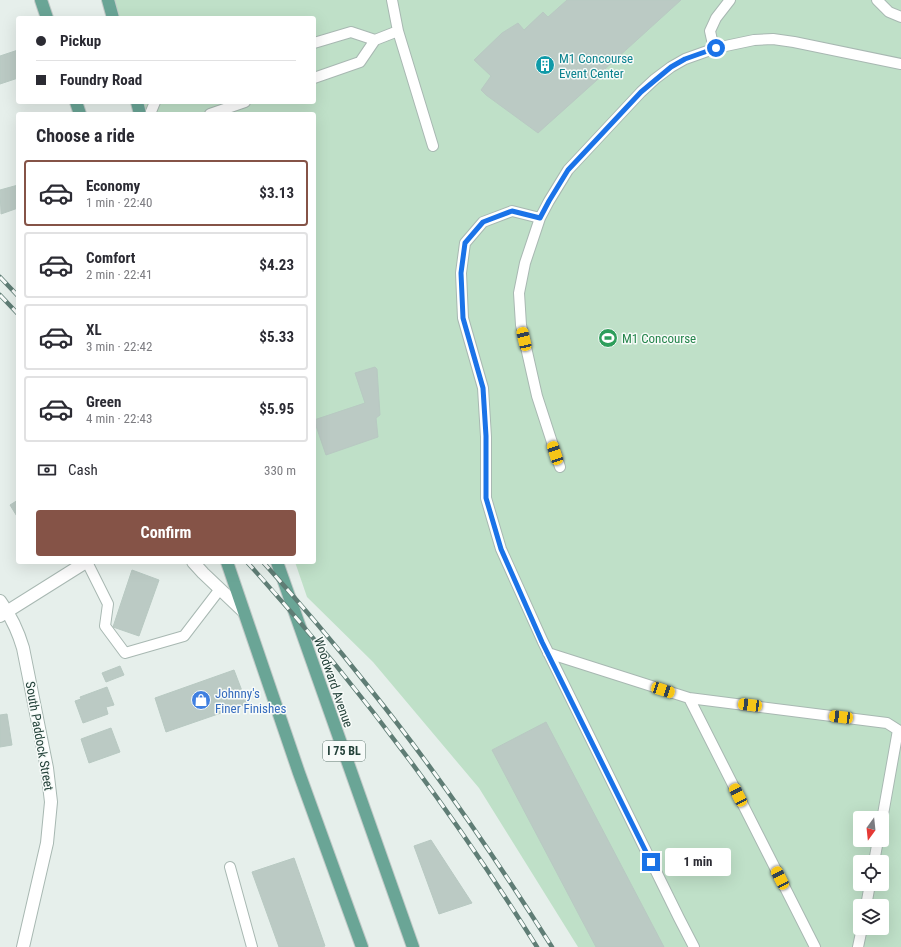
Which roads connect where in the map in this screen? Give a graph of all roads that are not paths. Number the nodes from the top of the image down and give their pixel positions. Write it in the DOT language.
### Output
graph roads {
  1 [pos="41,0"];
  2 [pos="108,0"];
  3 [pos="392,0"];
  4 [pos="730,0"];
  5 [pos="877,0"];
  6 [pos="46,16"];
  7 [pos="112,16"];
  8 [pos="901,17"];
  9 [pos="398,31"];
  10 [pos="375,40"];
  11 [pos="316,42"];
  12 [pos="714,49"];
  13 [pos="901,64"];
  14 [pos="316,77"];
  15 [pos="239,104"];
  16 [pos="216,112"];
  17 [pos="433,146"];
  18 [pos="540,218"];
  19 [pos="560,467"];
  20 [pos="84,564"];
  21 [pos="88,564"];
  22 [pos="195,564"];
  23 [pos="228,564"];
  24 [pos="278,564"];
  25 [pos="220,589"];
  26 [pos="0,601"];
  27 [pos="243,611"];
  28 [pos="4,613"];
  29 [pos="548,653"];
  30 [pos="689,698"];
  31 [pos="884,811"];
  32 [pos="230,867"];
  33 [pos="861,935"];
  34 [pos="23,947"];
  35 [pos="252,947"];
  36 [pos="362,947"];
  37 [pos="413,947"];
  38 [pos="694,947"];
  39 [pos="815,947"];
  40 [pos="858,947"];
  1 -- 6 [label="main road"];
  2 -- 7 [label="main road"];
  3 -- 9 [label="lane"];
  4 -- 12 [label="lane"];
  5 -- 8 [label="lane"];
  9 -- 10 [label="lane"];
  9 -- 17 [label="lane"];
  10 -- 11 [label="lane"];
  10 -- 14 [label="lane"];
  12 -- 13 [label="lane"];
  12 -- 18 [label="lane"];
  15 -- 16 [label="lane"];
  18 -- 19 [label="lane"];
  18 -- 29 [label="lane"];
  20 -- 28 [label="street"];
  21 -- 25 [label="lane"];
  22 -- 25 [label="street"];
  23 -- 27 [label="main road"];
  24 -- 37 [label="main road, Woodward Avenue / I 75 BL"];
  25 -- 27 [label="street"];
  26 -- 28 [label="street, South Paddock Street"];
  27 -- 36 [label="main road"];
  28 -- 34 [label="street, South Paddock Street"];
  29 -- 30 [label="lane"];
  29 -- 38 [label="lane"];
  30 -- 31 [label="lane"];
  30 -- 39 [label="lane"];
  32 -- 35 [label="lane"];
  33 -- 40 [label="lane"];
}
